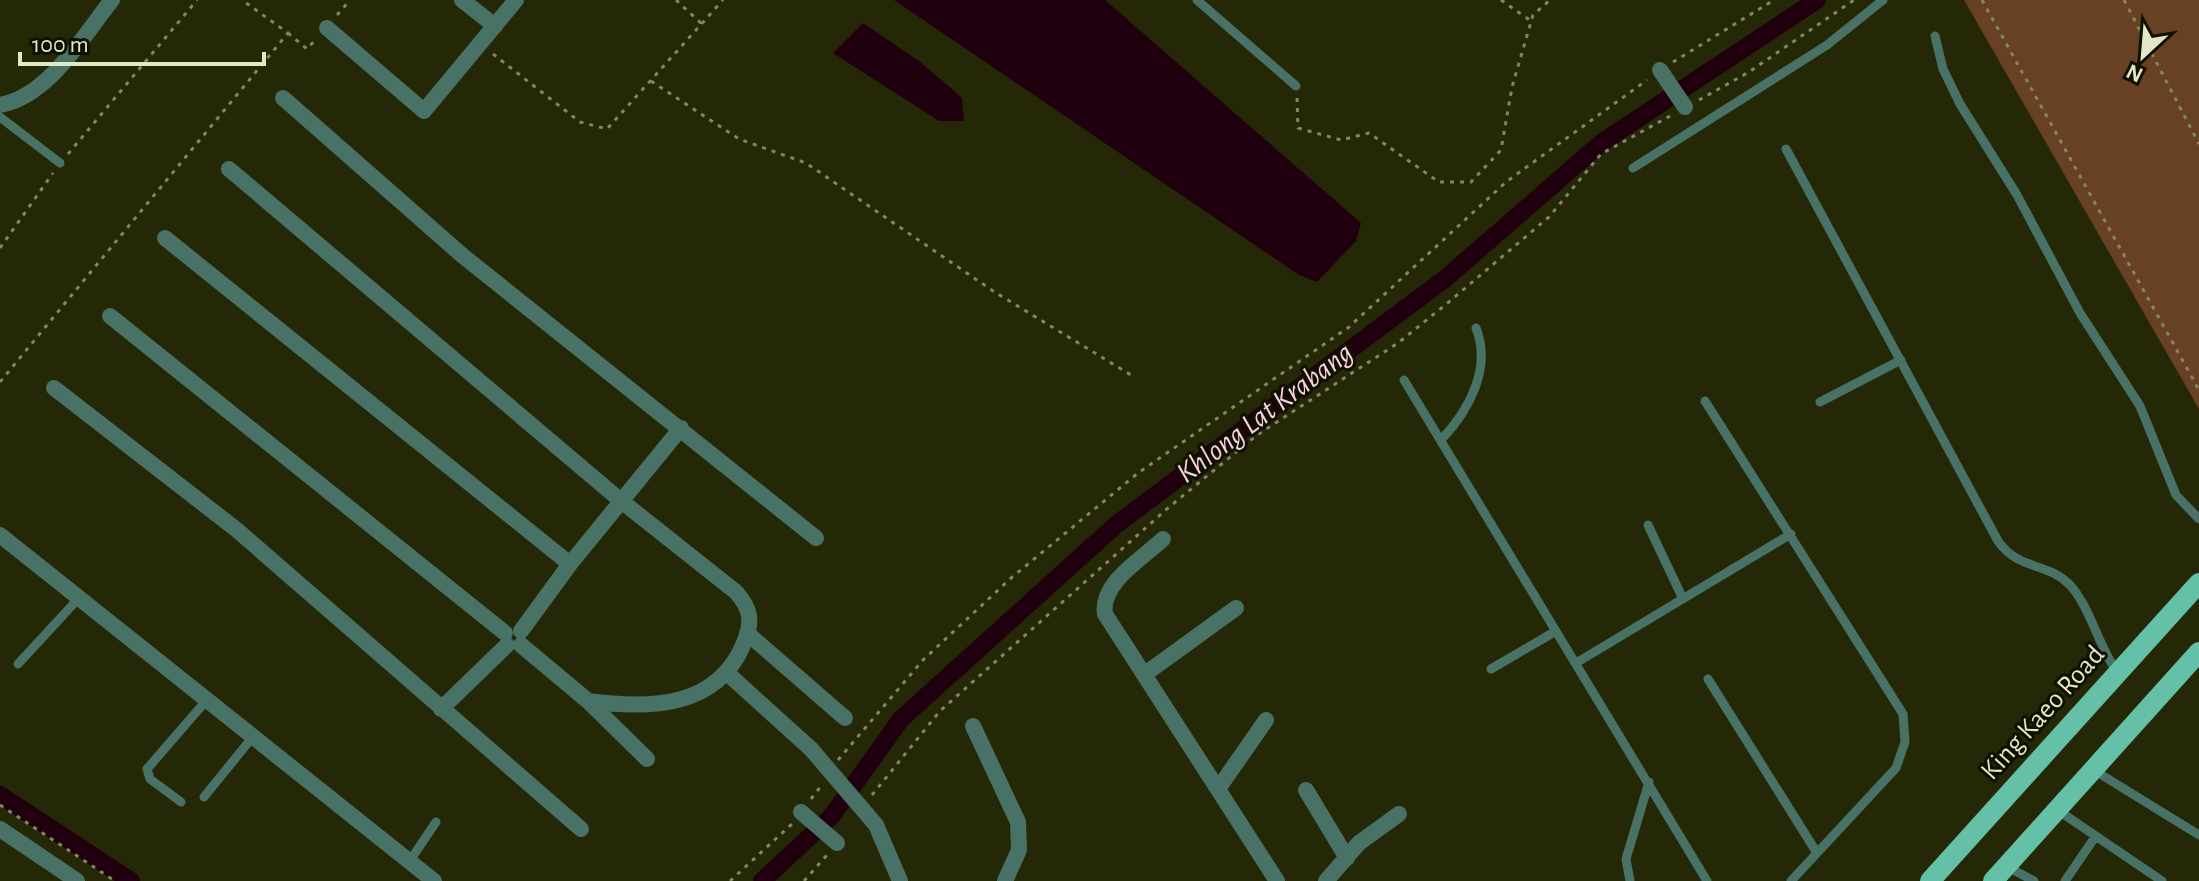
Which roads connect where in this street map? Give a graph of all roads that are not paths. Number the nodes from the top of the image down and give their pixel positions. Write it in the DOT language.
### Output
graph roads {
  1 [pos="112,0"];
  2 [pos="462,0"];
  3 [pos="516,0"];
  4 [pos="1197,0"];
  5 [pos="1883,0"];
  6 [pos="495,26"];
  7 [pos="327,28"];
  8 [pos="1935,36"];
  9 [pos="1660,70"];
  10 [pos="1296,86"];
  11 [pos="283,98"];
  12 [pos="0,105"];
  13 [pos="1685,107"];
  14 [pos="0,117"];
  15 [pos="1786,149"];
  16 [pos="60,163"];
  17 [pos="1633,168"];
  18 [pos="229,169"];
  19 [pos="165,238"];
  20 [pos="110,316"];
  21 [pos="1476,328"];
  22 [pos="1901,360"];
  23 [pos="1404,380"];
  24 [pos="54,388"];
  25 [pos="1705,401"];
  26 [pos="1820,402"];
  27 [pos="681,428"];
  28 [pos="1442,439"];
  29 [pos="620,500"];
  30 [pos="2199,519"];
  31 [pos="1648,525"];
  32 [pos="1791,534"];
  33 [pos="0,535"];
  34 [pos="816,538"];
  35 [pos="1163,539"];
  36 [pos="570,564"];
  37 [pos="2199,583"];
  38 [pos="78,599"];
  39 [pos="1683,599"];
  40 [pos="1236,608"];
  41 [pos="1556,631"];
  42 [pos="747,633"];
  43 [pos="514,638"];
  44 [pos="2199,652"];
  45 [pos="1576,663"];
  46 [pos="18,664"];
  47 [pos="1491,669"];
  48 [pos="2117,672"];
  49 [pos="727,673"];
  50 [pos="1145,674"];
  51 [pos="1708,679"];
  52 [pos="588,701"];
  53 [pos="205,702"];
  54 [pos="441,709"];
  55 [pos="845,718"];
  56 [pos="1266,720"];
  57 [pos="973,726"];
  58 [pos="251,739"];
  59 [pos="647,759"];
  60 [pos="2092,769"];
  61 [pos="1649,782"];
  62 [pos="1218,789"];
  63 [pos="1306,790"];
  64 [pos="204,797"];
  65 [pos="181,802"];
  66 [pos="2056,809"];
  67 [pos="802,814"];
  68 [pos="1399,814"];
  69 [pos="436,822"];
  70 [pos="0,829"];
  71 [pos="581,829"];
  72 [pos="2199,835"];
  73 [pos="2095,837"];
  74 [pos="835,842"];
  75 [pos="1817,853"];
  76 [pos="1347,858"];
  77 [pos="409,862"];
  78 [pos="1999,874"];
  79 [pos="77,881"];
  80 [pos="434,881"];
  81 [pos="900,881"];
  82 [pos="1005,881"];
  83 [pos="1277,881"];
  84 [pos="1326,881"];
  85 [pos="1630,881"];
  86 [pos="1707,881"];
  87 [pos="1791,881"];
  88 [pos="1930,881"];
  89 [pos="2034,881"];
  90 [pos="2065,881"];
  91 [pos="2162,881"];
  1 -- 12 [label="street"];
  2 -- 6 [label="street"];
  3 -- 6 [label="street"];
  4 -- 10 [label="lane"];
  5 -- 17 [label="lane"];
  6 -- 7 [label="street"];
  8 -- 30 [label="lane"];
  9 -- 13 [label="street"];
  11 -- 27 [label="street"];
  14 -- 16 [label="lane"];
  15 -- 22 [label="lane"];
  18 -- 29 [label="street"];
  19 -- 36 [label="street"];
  20 -- 43 [label="street"];
  21 -- 28 [label="lane"];
  22 -- 26 [label="lane"];
  22 -- 48 [label="lane"];
  23 -- 28 [label="lane"];
  24 -- 54 [label="street"];
  25 -- 32 [label="lane"];
  27 -- 29 [label="street"];
  27 -- 34 [label="street"];
  28 -- 41 [label="lane"];
  29 -- 36 [label="street"];
  29 -- 42 [label="street"];
  31 -- 39 [label="lane"];
  32 -- 39 [label="lane"];
  32 -- 75 [label="lane"];
  33 -- 38 [label="street"];
  35 -- 50 [label="street"];
  36 -- 43 [label="street"];
  37 -- 48 [label="main road, King Kaeo Road"];
  38 -- 46 [label="lane"];
  38 -- 53 [label="street"];
  39 -- 45 [label="lane"];
  40 -- 50 [label="street"];
  41 -- 45 [label="lane"];
  41 -- 47 [label="lane"];
  42 -- 49 [label="street"];
  42 -- 55 [label="street"];
  43 -- 52 [label="street"];
  43 -- 54 [label="street"];
  44 -- 60 [label="main road"];
  45 -- 61 [label="lane"];
  48 -- 88 [label="main road, King Kaeo Road"];
  49 -- 52 [label="street"];
  49 -- 81 [label="street"];
  50 -- 62 [label="street"];
  51 -- 75 [label="lane"];
  52 -- 59 [label="street"];
  53 -- 58 [label="street"];
  53 -- 65 [label="lane"];
  54 -- 71 [label="street"];
  56 -- 62 [label="street"];
  57 -- 82 [label="street"];
  58 -- 64 [label="lane"];
  58 -- 77 [label="street"];
  60 -- 66 [label="main road"];
  60 -- 72 [label="lane"];
  61 -- 85 [label="lane"];
  61 -- 86 [label="lane"];
  62 -- 83 [label="street"];
  63 -- 76 [label="street"];
  66 -- 73 [label="lane"];
  66 -- 78 [label="main road"];
  67 -- 74 [label="street"];
  68 -- 76 [label="street"];
  69 -- 77 [label="lane"];
  70 -- 79 [label="street"];
  73 -- 90 [label="lane"];
  73 -- 91 [label="lane"];
  75 -- 87 [label="lane"];
  76 -- 84 [label="street"];
  77 -- 80 [label="street"];
  78 -- 89 [label="lane"];
}
